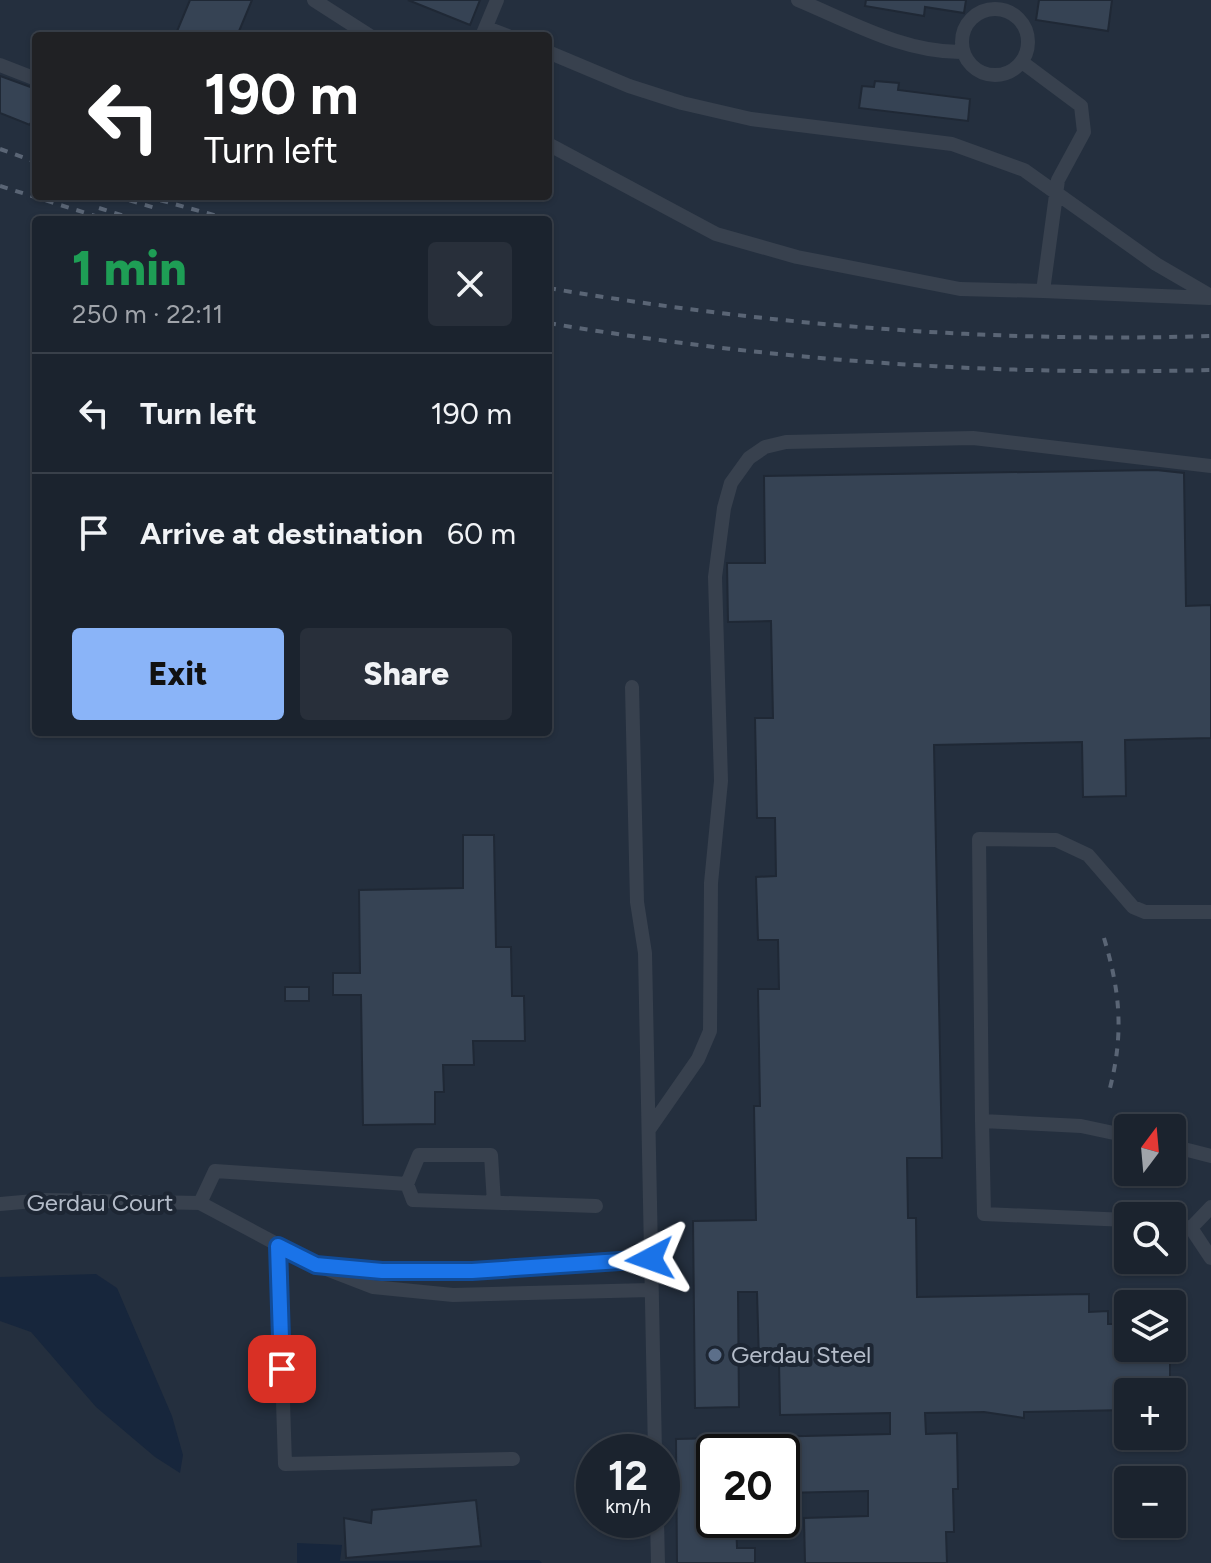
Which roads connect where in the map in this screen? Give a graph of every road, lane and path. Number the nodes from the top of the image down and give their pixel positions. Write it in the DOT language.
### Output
graph roads {
  1 [pos="314,0"];
  2 [pos="497,0"];
  3 [pos="798,0"];
  4 [pos="984,6"];
  5 [pos="364,32"];
  6 [pos="484,32"];
  7 [pos="963,52"];
  8 [pos="552,54"];
  9 [pos="1022,62"];
  10 [pos="0,65"];
  11 [pos="32,77"];
  12 [pos="552,146"];
  13 [pos="1056,192"];
  14 [pos="1043,291"];
  15 [pos="1211,297"];
  16 [pos="1211,466"];
  17 [pos="632,687"];
  18 [pos="1211,912"];
  19 [pos="982,1121"];
  20 [pos="650,1128"];
  21 [pos="1114,1133"];
  22 [pos="1186,1150"];
  23 [pos="1211,1156"];
  24 [pos="407,1184"];
  25 [pos="200,1203"];
  26 [pos="494,1203"];
  27 [pos="0,1204"];
  28 [pos="596,1206"];
  29 [pos="1211,1207"];
  30 [pos="1114,1219"];
  31 [pos="1186,1227"];
  32 [pos="1191,1228"];
  33 [pos="278,1246"];
  34 [pos="1211,1258"];
  35 [pos="650,1259"];
  36 [pos="316,1265"];
  37 [pos="651,1290"];
  38 [pos="655,1434"];
  39 [pos="513,1459"];
  40 [pos="657,1538"];
  41 [pos="658,1563"];
  1 -- 5 [label="lane"];
  2 -- 6 [label="lane"];
  3 -- 7 [label="lane"];
  4 -- 7 [label="lane"];
  4 -- 9 [label="lane"];
  7 -- 9 [label="lane"];
  8 -- 13 [label="lane"];
  9 -- 13 [label="lane"];
  10 -- 11 [label="lane"];
  12 -- 14 [label="lane"];
  13 -- 14 [label="lane"];
  13 -- 15 [label="lane"];
  14 -- 15 [label="lane"];
  16 -- 20 [label="lane"];
  17 -- 20 [label="lane"];
  18 -- 19 [label="lane"];
  19 -- 21 [label="lane"];
  19 -- 30 [label="lane"];
  20 -- 35 [label="lane"];
  22 -- 23 [label="lane"];
  24 -- 25 [label="lane"];
  24 -- 26 [label="lane"];
  24 -- 26 [label="lane"];
  25 -- 27 [label="lane, Gerdau Court"];
  25 -- 33 [label="lane"];
  26 -- 28 [label="lane"];
  29 -- 32 [label="lane"];
  31 -- 32 [label="lane"];
  32 -- 34 [label="lane"];
  33 -- 36 [label="lane"];
  33 -- 39 [label="lane"];
  35 -- 36 [label="lane"];
  35 -- 37 [label="lane"];
  36 -- 37 [label="lane"];
  37 -- 38 [label="lane"];
  40 -- 41 [label="lane"];
}
